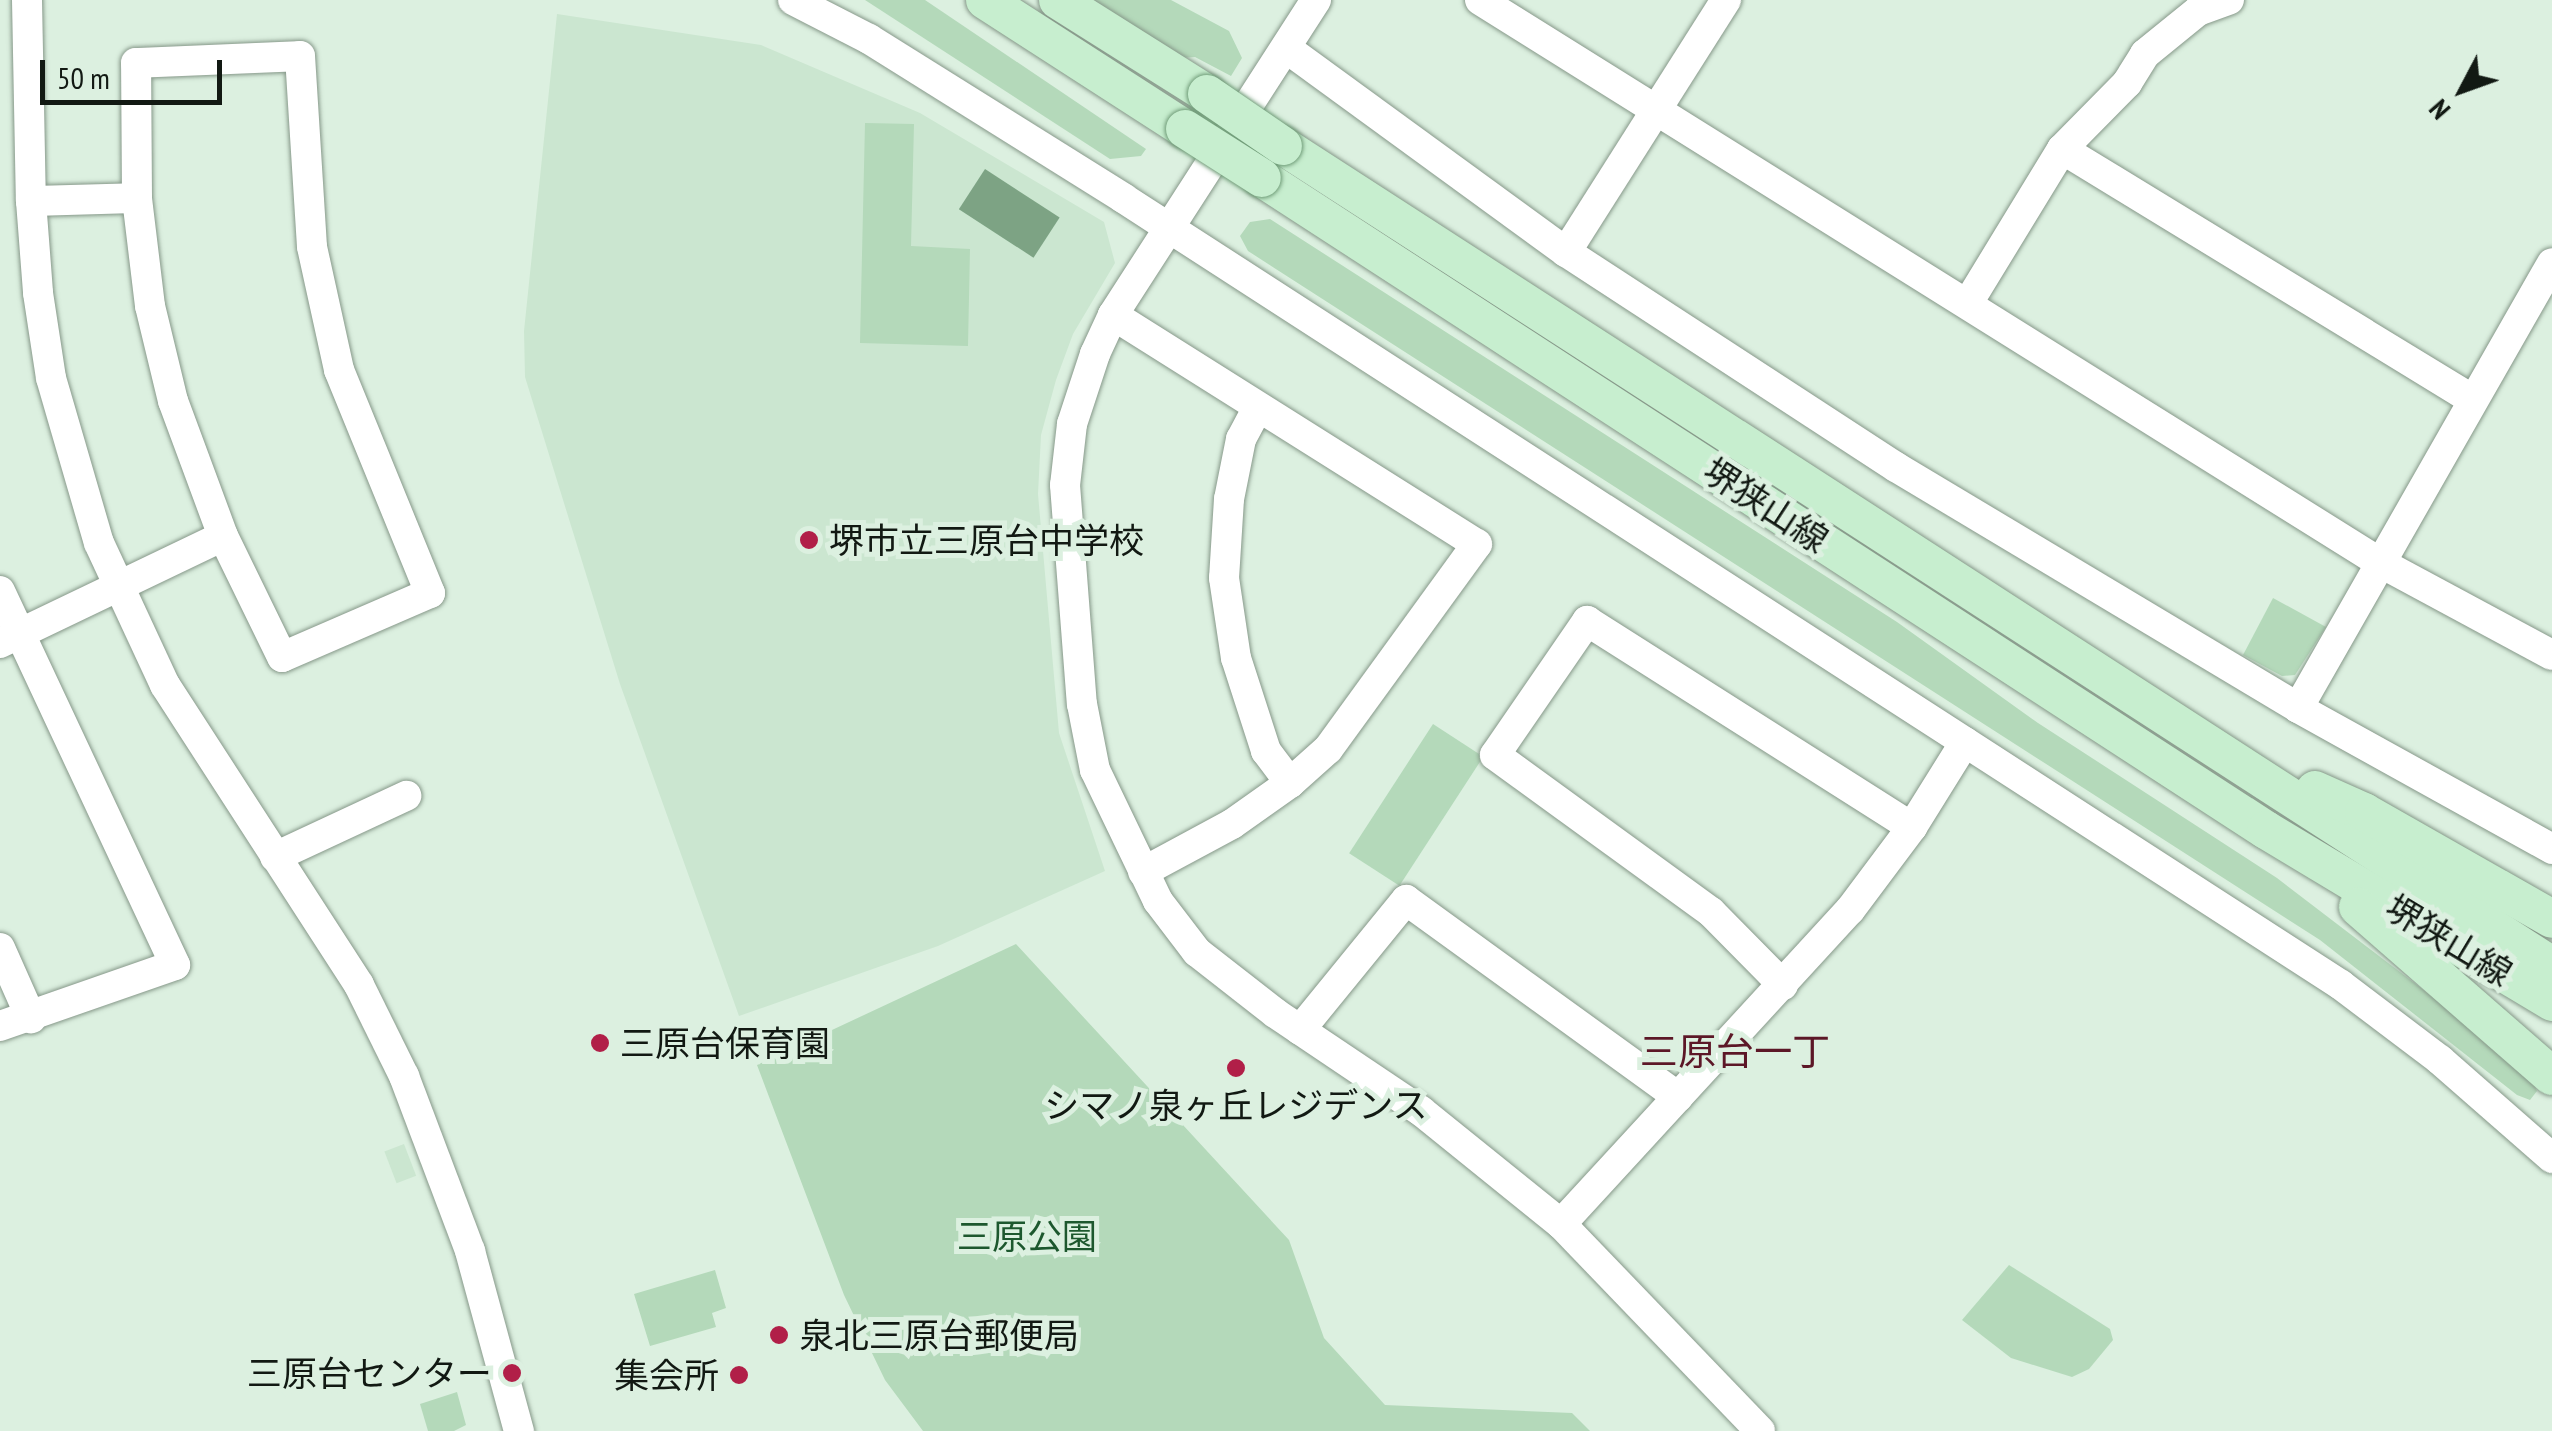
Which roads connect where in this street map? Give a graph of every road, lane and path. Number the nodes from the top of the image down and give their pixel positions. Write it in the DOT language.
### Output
graph roads {
  1 [pos="27,0"];
  2 [pos="794,0"];
  3 [pos="985,0"];
  4 [pos="1058,0"];
  5 [pos="1316,0"];
  6 [pos="1480,0"];
  7 [pos="1726,0"];
  8 [pos="2229,0"];
  9 [pos="1286,48"];
  10 [pos="1658,110"];
  11 [pos="2062,149"];
  12 [pos="137,198"];
  13 [pos="32,201"];
  14 [pos="1168,228"];
  15 [pos="1566,252"];
  16 [pos="2552,263"];
  17 [pos="1968,304"];
  18 [pos="1113,315"];
  19 [pos="2472,399"];
  20 [pos="1257,409"];
  21 [pos="223,536"];
  22 [pos="2379,562"];
  23 [pos="119,586"];
  24 [pos="0,591"];
  25 [pos="9,638"];
  26 [pos="2548,645"];
  27 [pos="2298,708"];
  28 [pos="1965,742"];
  29 [pos="2208,742"];
  30 [pos="1290,783"];
  31 [pos="406,796"];
  32 [pos="1912,827"];
  33 [pos="2266,830"];
  34 [pos="2552,848"];
  35 [pos="274,857"];
  36 [pos="1143,872"];
  37 [pos="2552,919"];
  38 [pos="0,948"];
  39 [pos="2552,966"];
  40 [pos="1784,985"];
  41 [pos="2552,1002"];
  42 [pos="31,1018"];
  43 [pos="0,1026"];
  44 [pos="1300,1030"];
  45 [pos="2552,1076"];
  46 [pos="1678,1097"];
  47 [pos="2552,1158"];
  48 [pos="1560,1224"];
  49 [pos="518,1431"];
  50 [pos="1760,1431"];
  1 -- 13 [label="street"];
  2 -- 14 [label="street"];
  3 -- 33 [label="main road, 堺狭山線, bridge"];
  4 -- 29 [label="main road, 堺狭山線, bridge"];
  5 -- 9 [label="street"];
  6 -- 10 [label="street"];
  7 -- 10 [label="street"];
  8 -- 11 [label="street"];
  9 -- 14 [label="street"];
  9 -- 15 [label="street"];
  10 -- 15 [label="street"];
  10 -- 17 [label="street"];
  11 -- 17 [label="street"];
  11 -- 19 [label="street"];
  12 -- 13 [label="street"];
  12 -- 21 [label="street"];
  12 -- 21 [label="street"];
  13 -- 23 [label="street"];
  14 -- 18 [label="street"];
  14 -- 28 [label="street"];
  15 -- 27 [label="street"];
  16 -- 19 [label="street"];
  17 -- 22 [label="street"];
  18 -- 20 [label="street"];
  18 -- 36 [label="street"];
  19 -- 22 [label="street"];
  20 -- 30 [label="street"];
  20 -- 30 [label="street"];
  21 -- 23 [label="street"];
  22 -- 26 [label="street"];
  22 -- 27 [label="street"];
  23 -- 25 [label="street"];
  23 -- 35 [label="street"];
  24 -- 25 [label="street"];
  25 -- 42 [label="street"];
  27 -- 34 [label="street"];
  28 -- 32 [label="street"];
  28 -- 47 [label="street"];
  29 -- 37 [label="main road"];
  29 -- 39 [label="main road, 堺狭山線"];
  30 -- 36 [label="street"];
  31 -- 35 [label="street"];
  32 -- 40 [label="street"];
  32 -- 40 [label="street"];
  33 -- 41 [label="main road, 堺狭山線"];
  33 -- 45 [label="main road"];
  35 -- 49 [label="street"];
  36 -- 44 [label="street"];
  38 -- 42 [label="street"];
  40 -- 46 [label="street"];
  42 -- 43 [label="street"];
  44 -- 46 [label="street"];
  44 -- 48 [label="street"];
  46 -- 48 [label="street"];
  48 -- 50 [label="street"];
}
